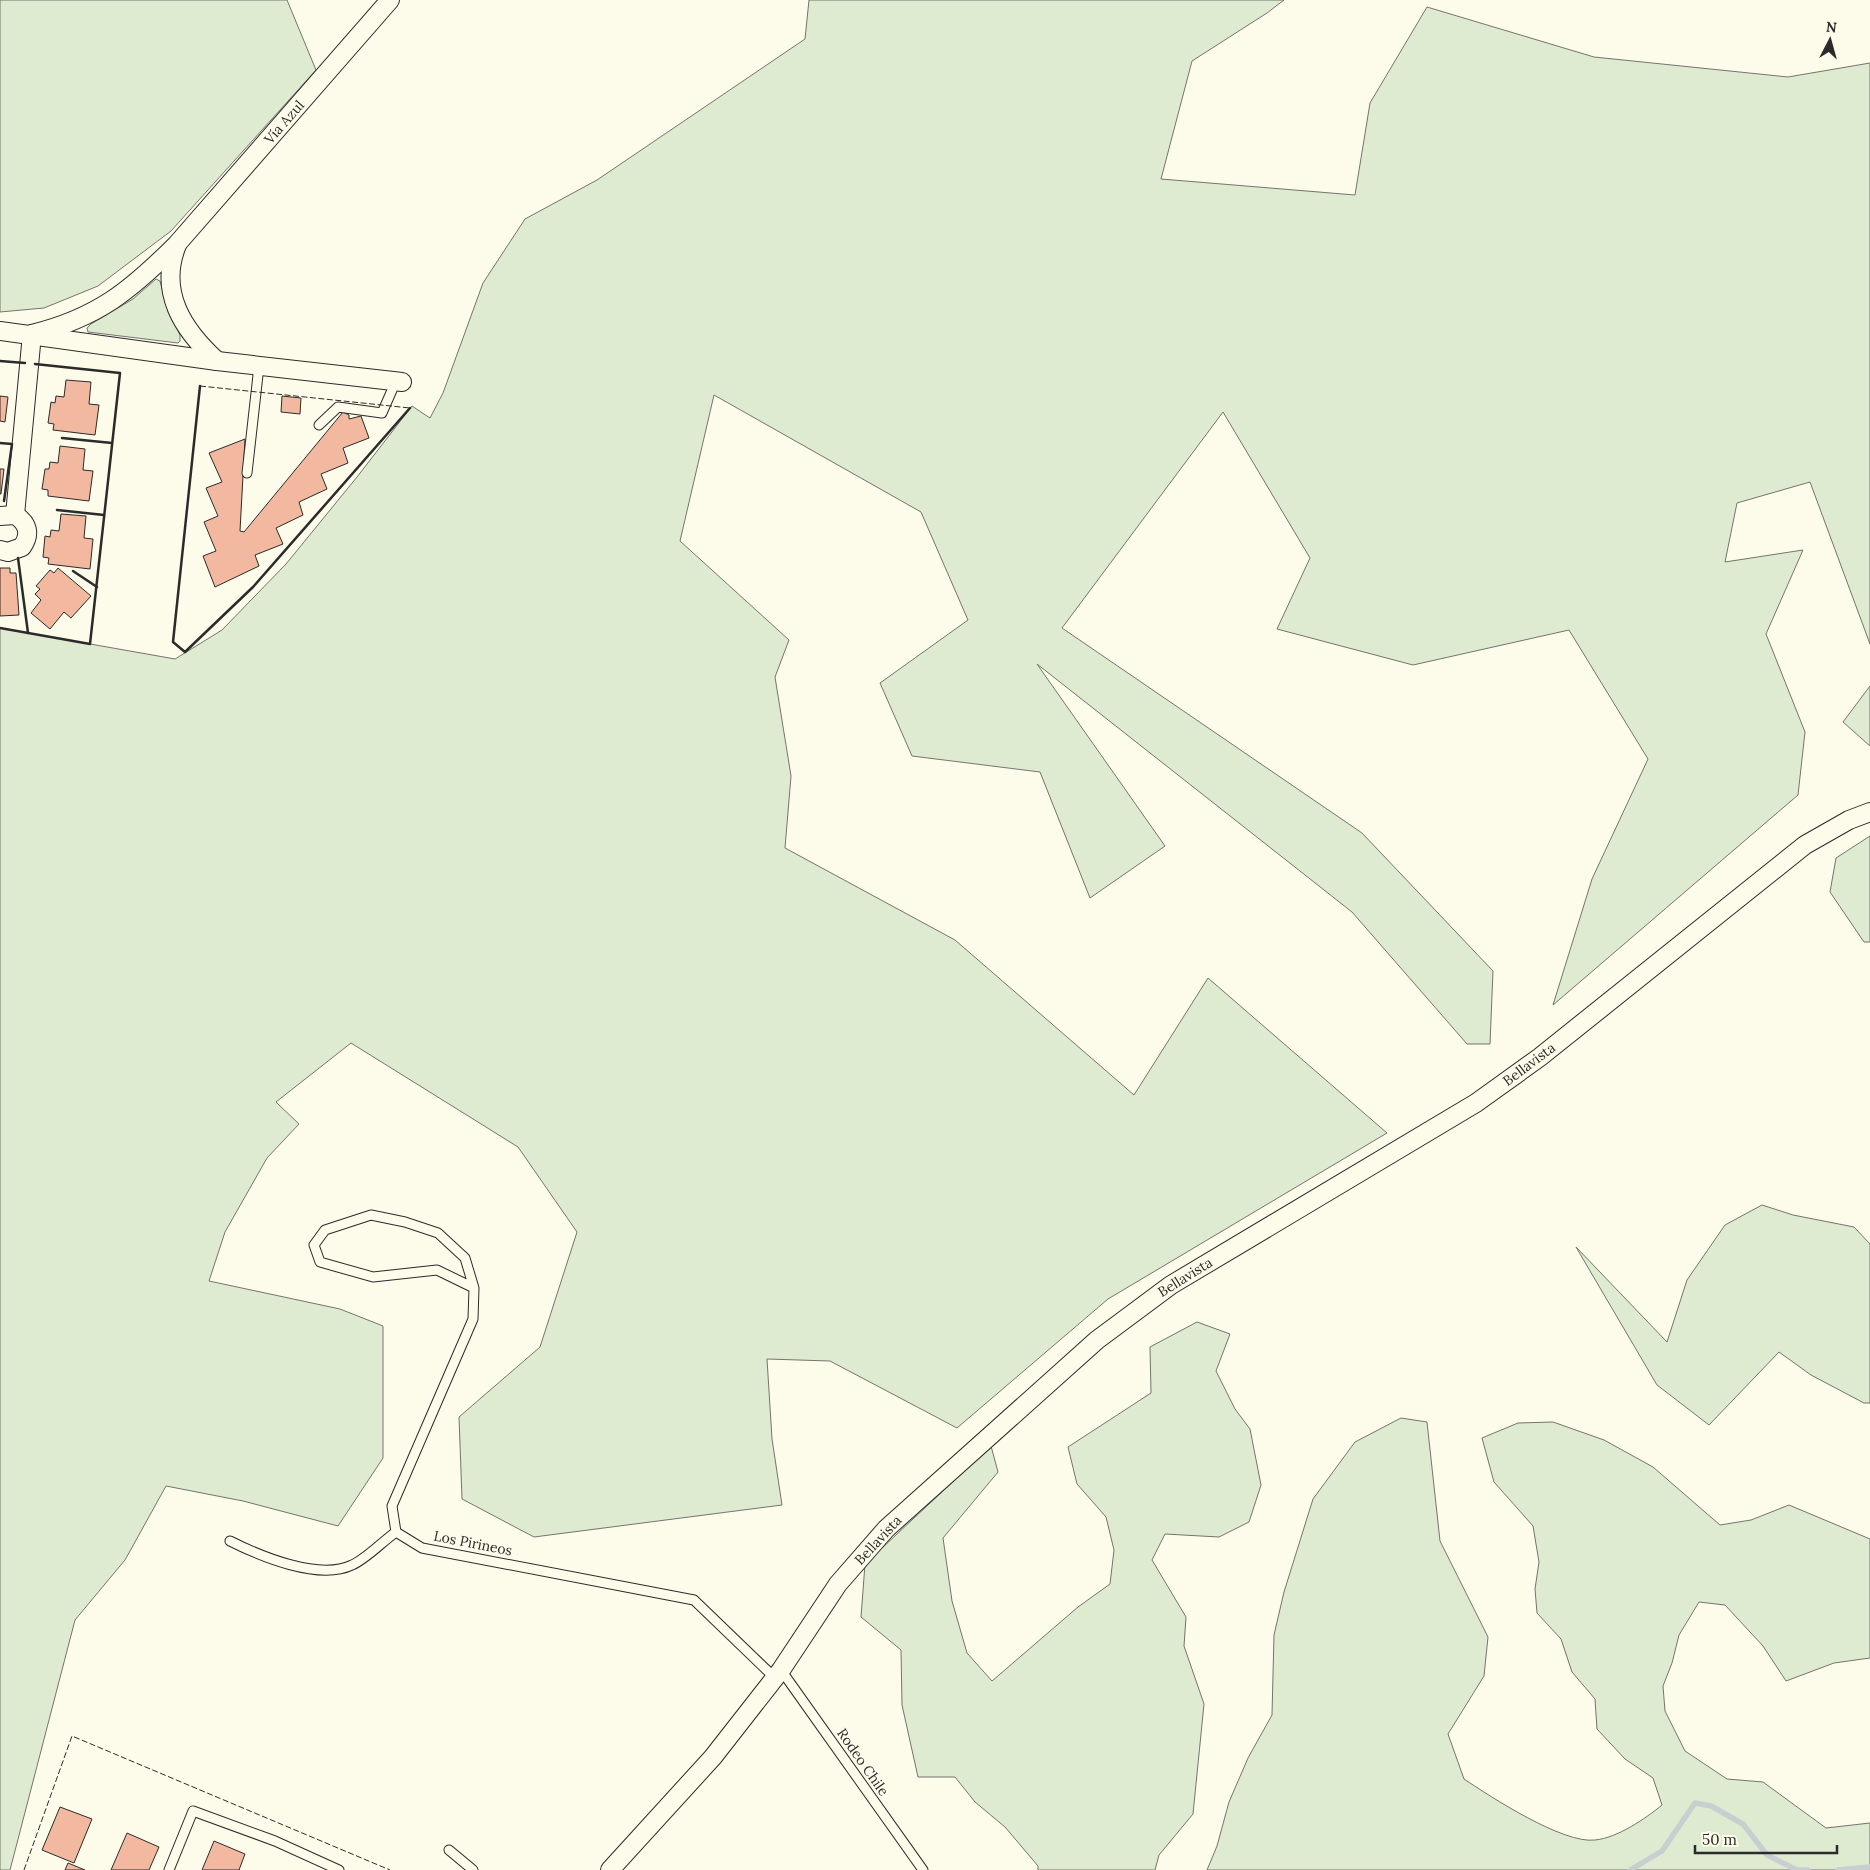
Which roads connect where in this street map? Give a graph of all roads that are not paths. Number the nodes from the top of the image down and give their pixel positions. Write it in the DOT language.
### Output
graph roads {
  1 [pos="390,0"];
  2 [pos="177,244"];
  3 [pos="0,332"];
  4 [pos="32,334"];
  5 [pos="217,361"];
  6 [pos="259,366"];
  7 [pos="399,381"];
  8 [pos="319,425"];
  9 [pos="247,473"];
  10 [pos="8,516"];
  11 [pos="0,550"];
  12 [pos="1870,812"];
  13 [pos="474,1288"];
  14 [pos="396,1532"];
  15 [pos="230,1541"];
  16 [pos="778,1674"];
  17 [pos="449,1850"];
  18 [pos="168,1870"];
  19 [pos="339,1870"];
  20 [pos="473,1870"];
  21 [pos="610,1870"];
  22 [pos="923,1870"];
  1 -- 2 [label="street, Vía Azul"];
  2 -- 4 [label="street, Vía Azul"];
  2 -- 5 [label="street, Vía Azul"];
  3 -- 4 [label="street, Vía Azul"];
  4 -- 5 [label="street, Vía Azul"];
  4 -- 10 [label="street"];
  5 -- 6 [label="street, Vía Azul"];
  6 -- 7 [label="street, Vía Azul"];
  6 -- 9 [label="lane"];
  7 -- 8 [label="lane"];
  10 -- 11 [label="street"];
  12 -- 16 [label="street, Bellavista"];
  13 -- 13 [label="lane"];
  13 -- 14 [label="lane"];
  14 -- 15 [label="lane"];
  14 -- 16 [label="lane, Los Pirineos"];
  16 -- 21 [label="street, Bellavista"];
  16 -- 22 [label="lane, Rodeo Chile"];
  17 -- 20 [label="lane"];
  18 -- 19 [label="lane"];
}
